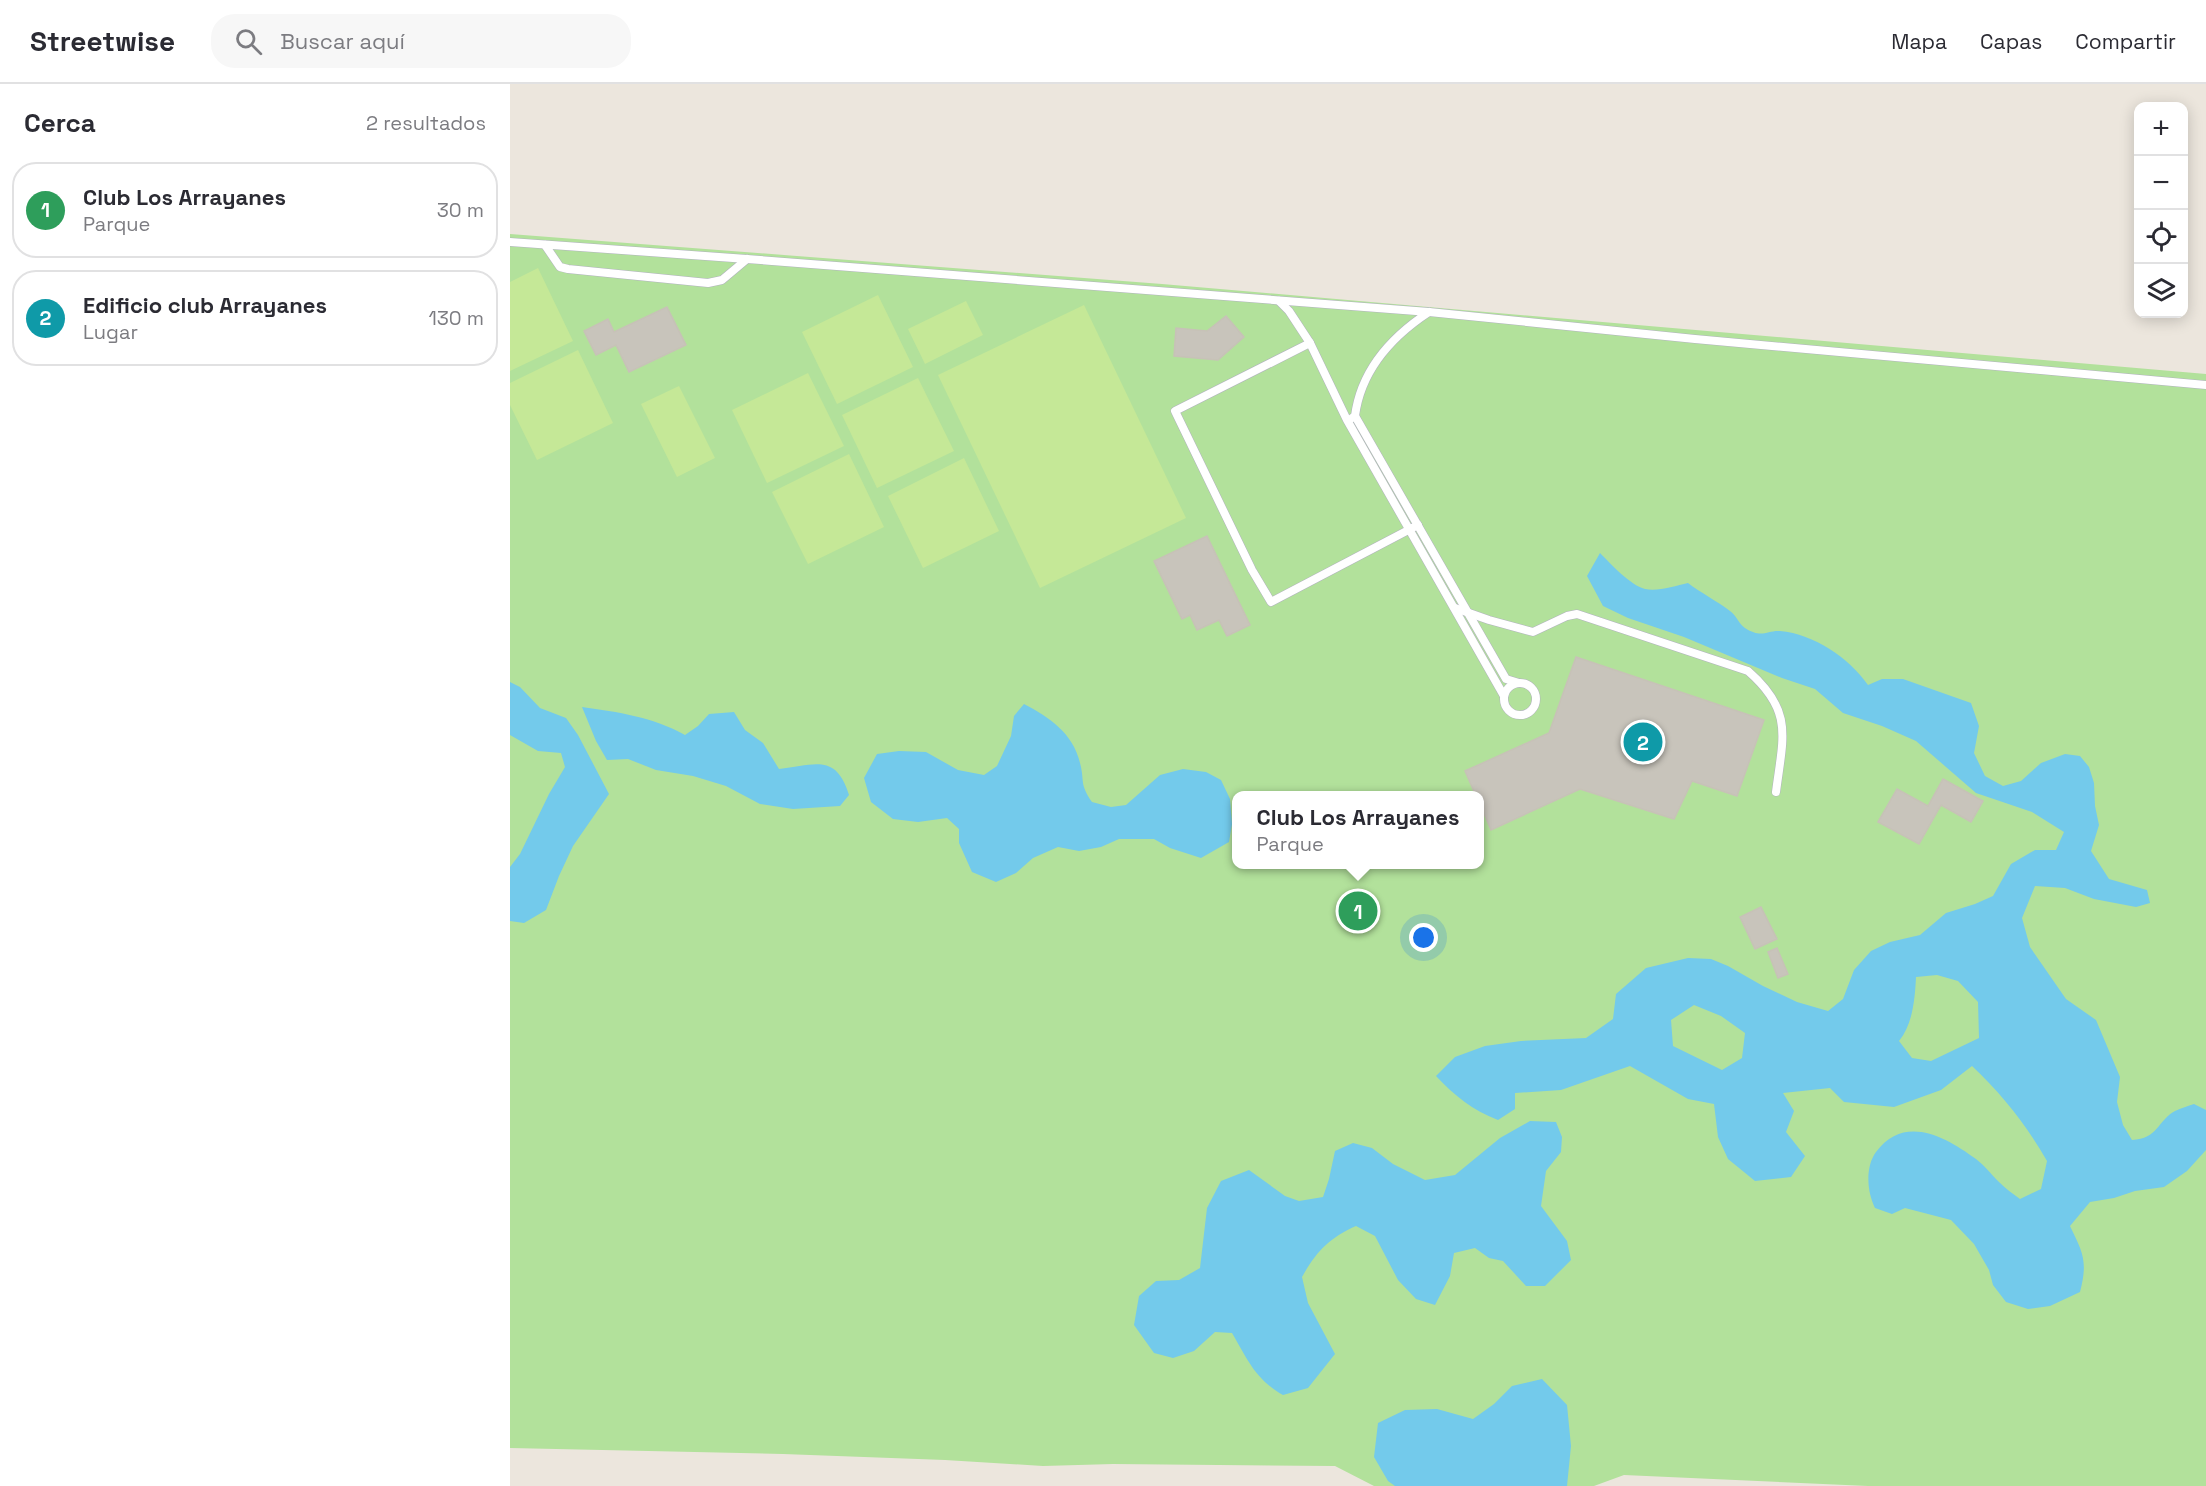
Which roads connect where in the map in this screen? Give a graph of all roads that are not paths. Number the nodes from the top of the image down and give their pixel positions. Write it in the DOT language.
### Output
graph roads {
  1 [pos="510,242"];
  2 [pos="544,245"];
  3 [pos="747,259"];
  4 [pos="1279,301"];
  5 [pos="1429,312"];
  6 [pos="1310,343"];
  7 [pos="2206,385"];
  8 [pos="1351,418"];
  9 [pos="1418,525"];
  10 [pos="1410,530"];
  11 [pos="1455,608"];
  12 [pos="1519,682"];
  13 [pos="1504,696"];
  14 [pos="1776,792"];
  1 -- 2 [label="lane"];
  2 -- 3 [label="lane"];
  2 -- 3 [label="lane"];
  3 -- 4 [label="lane"];
  4 -- 5 [label="lane"];
  4 -- 6 [label="lane"];
  5 -- 7 [label="lane"];
  5 -- 8 [label="lane"];
  6 -- 8 [label="lane"];
  6 -- 10 [label="lane"];
  8 -- 9 [label="lane"];
  8 -- 10 [label="lane"];
  9 -- 10 [label="lane"];
  9 -- 12 [label="lane"];
  10 -- 11 [label="lane"];
  11 -- 13 [label="lane"];
  11 -- 14 [label="lane"];
  12 -- 13 [label="lane"];
  12 -- 13 [label="lane"];
}
